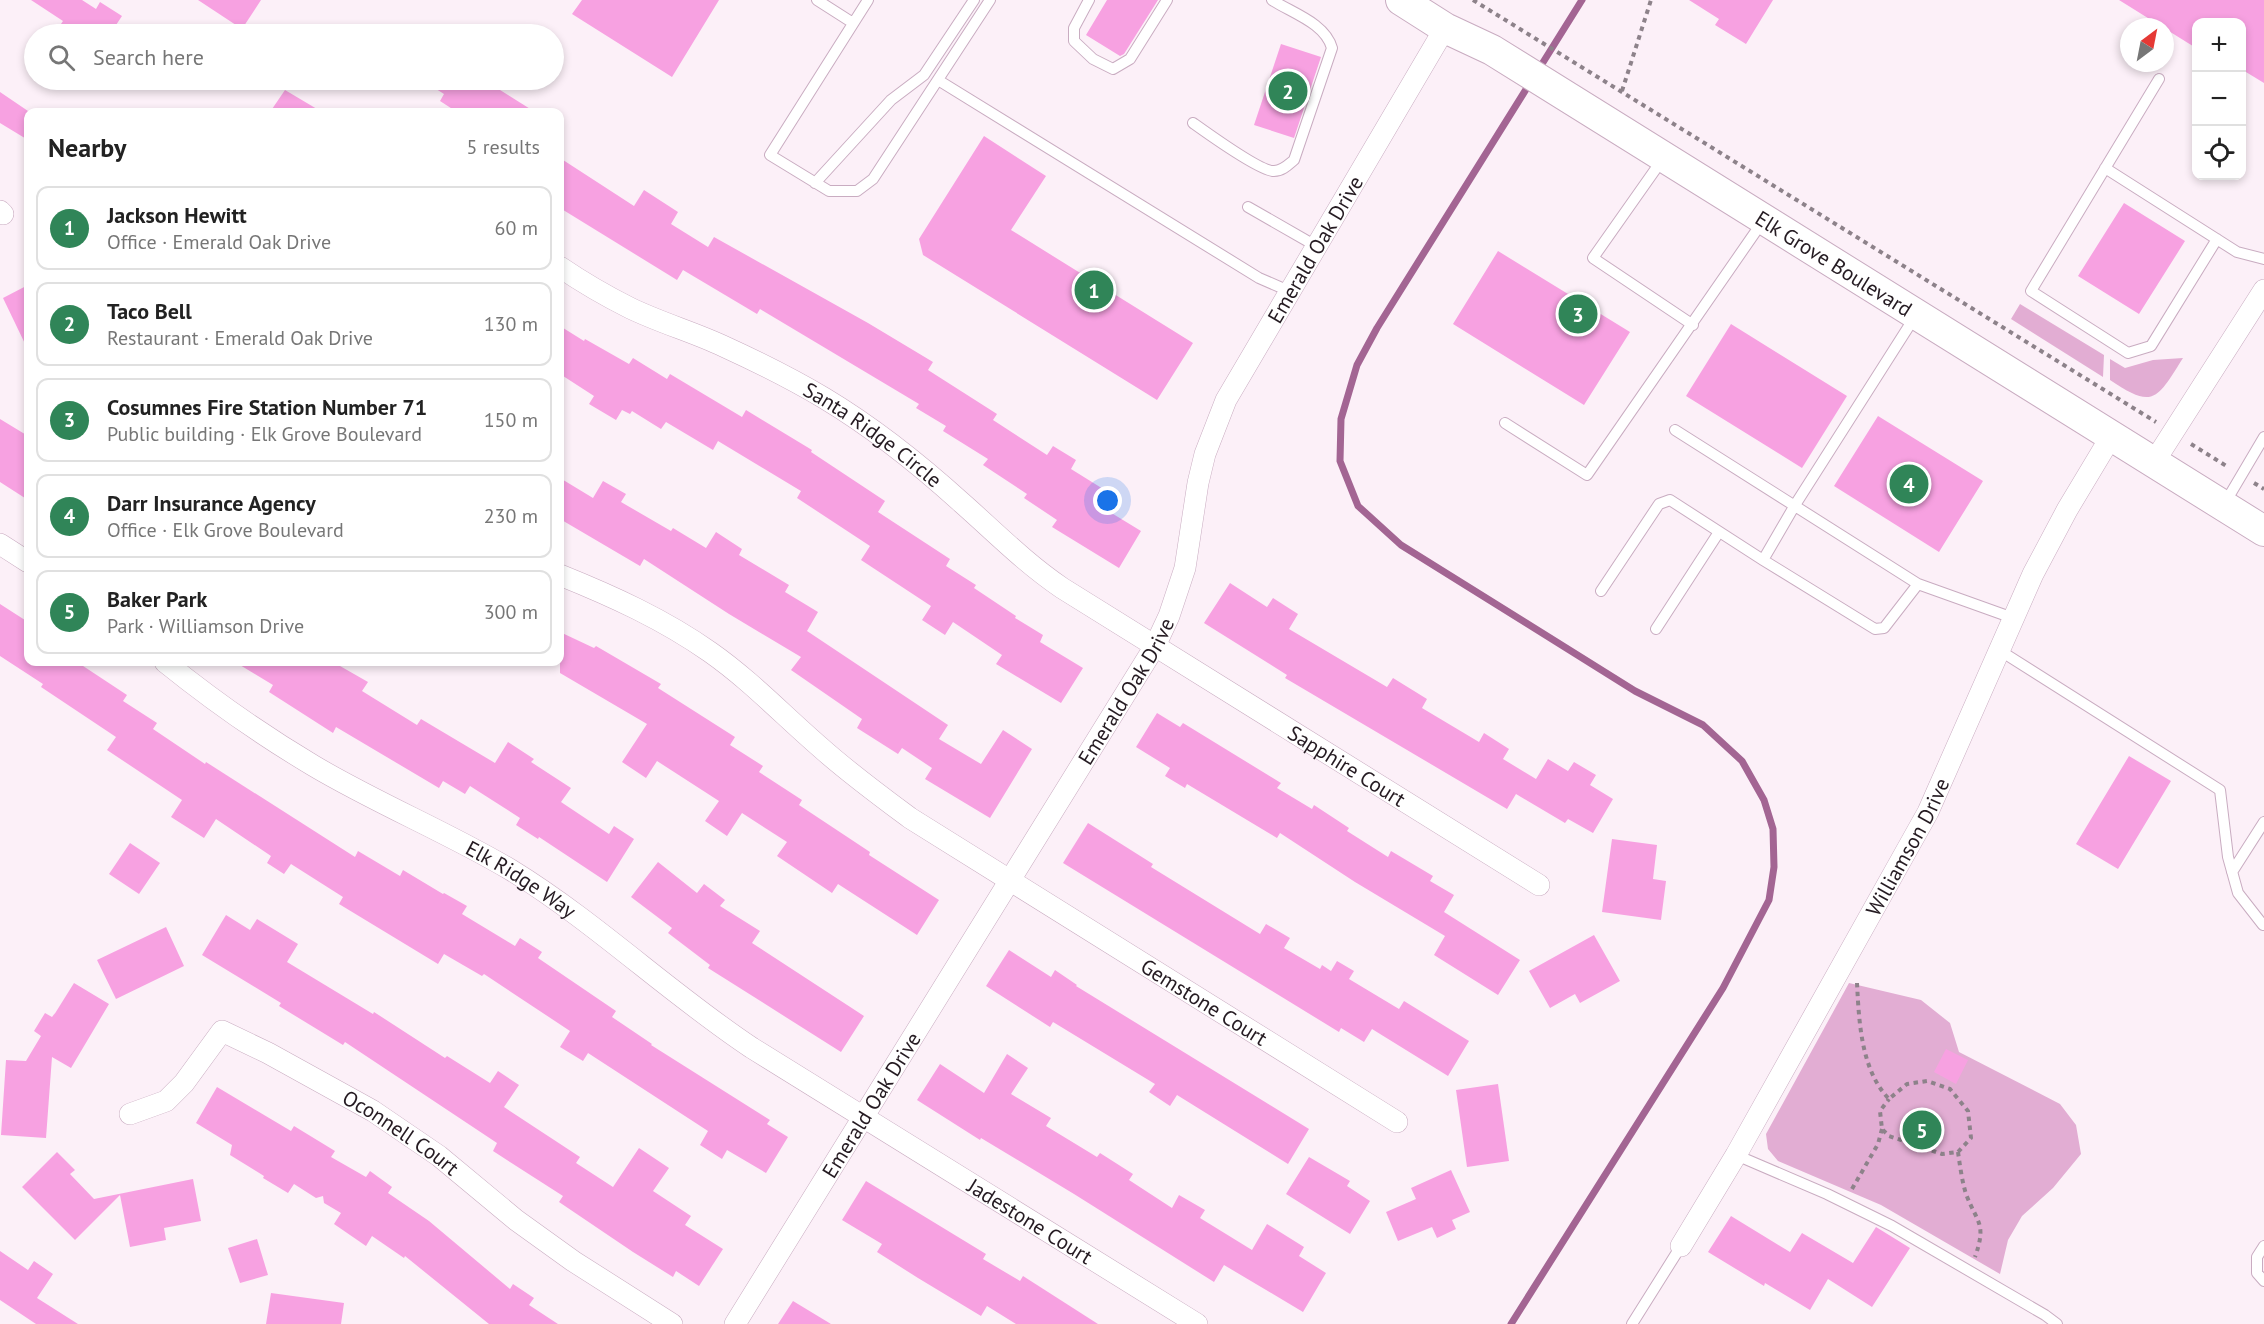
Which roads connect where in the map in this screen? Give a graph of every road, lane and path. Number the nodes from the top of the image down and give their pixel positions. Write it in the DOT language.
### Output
graph roads {
  1 [pos="817,0"];
  2 [pos="868,0"];
  3 [pos="974,0"];
  4 [pos="990,0"];
  5 [pos="1089,0"];
  6 [pos="1167,0"];
  7 [pos="1272,0"];
  8 [pos="1401,0"];
  9 [pos="1473,0"];
  10 [pos="1652,0"];
  11 [pos="853,23"];
  12 [pos="1445,28"];
  13 [pos="2159,79"];
  14 [pos="938,80"];
  15 [pos="1622,91"];
  16 [pos="1193,123"];
  17 [pos="1664,158"];
  18 [pos="2105,168"];
  19 [pos="815,183"];
  20 [pos="1248,207"];
  21 [pos="1764,221"];
  22 [pos="2217,239"];
  23 [pos="1316,246"];
  24 [pos="2264,259"];
  25 [pos="564,270"];
  26 [pos="2264,290"];
  27 [pos="1289,291"];
  28 [pos="1916,315"];
  29 [pos="1693,325"];
  30 [pos="1505,423"];
  31 [pos="1675,430"];
  32 [pos="2173,433"];
  33 [pos="2112,435"];
  34 [pos="2264,437"];
  35 [pos="2154,462"];
  36 [pos="2242,475"];
  37 [pos="2264,489"];
  38 [pos="1795,505"];
  39 [pos="2223,506"];
  40 [pos="2264,531"];
  41 [pos="1719,532"];
  42 [pos="0,544"];
  43 [pos="24,559"];
  44 [pos="1763,561"];
  45 [pos="564,577"];
  46 [pos="1918,584"];
  47 [pos="1601,591"];
  48 [pos="2013,618"];
  49 [pos="1656,629"];
  50 [pos="1155,646"];
  51 [pos="1999,650"];
  52 [pos="170,666"];
  53 [pos="2264,822"];
  54 [pos="2232,872"];
  55 [pos="1011,881"];
  56 [pos="1539,885"];
  57 [pos="2263,925"];
  58 [pos="1857,974"];
  59 [pos="1889,1099"];
  60 [pos="130,1114"];
  61 [pos="863,1118"];
  62 [pos="1397,1122"];
  63 [pos="1882,1129"];
  64 [pos="1958,1152"];
  65 [pos="1736,1155"];
  66 [pos="1846,1203"];
  67 [pos="1681,1246"];
  68 [pos="2264,1246"];
  69 [pos="1968,1271"];
  70 [pos="2264,1281"];
  71 [pos="672,1324"];
  72 [pos="735,1324"];
  73 [pos="1197,1324"];
  74 [pos="1632,1324"];
  75 [pos="2057,1324"];
  1 -- 11 [label="lane"];
  2 -- 11 [label="lane"];
  3 -- 19 [label="lane"];
  4 -- 14 [label="lane"];
  5 -- 6 [label="lane"];
  7 -- 16 [label="lane"];
  8 -- 12 [label="main road, Elk Grove Boulevard"];
  9 -- 15 [label="path"];
  10 -- 15 [label="path"];
  11 -- 19 [label="lane"];
  12 -- 17 [label="main road, Elk Grove Boulevard"];
  12 -- 23 [label="street, Emerald Oak Drive"];
  13 -- 18 [label="lane"];
  14 -- 19 [label="lane"];
  14 -- 27 [label="lane"];
  15 -- 32 [label="path"];
  17 -- 21 [label="main road, Elk Grove Boulevard"];
  17 -- 29 [label="lane"];
  18 -- 22 [label="lane"];
  18 -- 22 [label="lane"];
  20 -- 23 [label="lane"];
  21 -- 28 [label="main road, Elk Grove Boulevard"];
  21 -- 29 [label="lane"];
  22 -- 24 [label="lane"];
  23 -- 27 [label="street, Emerald Oak Drive"];
  25 -- 50 [label="street, Santa Ridge Circle"];
  26 -- 32 [label="street"];
  27 -- 50 [label="street, Emerald Oak Drive"];
  28 -- 33 [label="main road, Elk Grove Boulevard"];
  28 -- 38 [label="lane"];
  29 -- 30 [label="lane"];
  31 -- 38 [label="lane"];
  32 -- 35 [label="street"];
  32 -- 36 [label="path"];
  33 -- 35 [label="main road, Elk Grove Boulevard"];
  33 -- 48 [label="street, Williamson Drive"];
  34 -- 36 [label="lane"];
  35 -- 39 [label="main road, Elk Grove Boulevard"];
  36 -- 37 [label="path"];
  36 -- 39 [label="lane"];
  38 -- 44 [label="lane"];
  38 -- 46 [label="lane"];
  39 -- 40 [label="main road, Elk Grove Boulevard"];
  41 -- 44 [label="lane"];
  41 -- 47 [label="lane"];
  41 -- 49 [label="lane"];
  42 -- 43 [label="street"];
  44 -- 46 [label="lane"];
  45 -- 55 [label="street"];
  46 -- 48 [label="lane"];
  48 -- 51 [label="street, Williamson Drive"];
  50 -- 55 [label="street, Emerald Oak Drive"];
  50 -- 56 [label="street, Sapphire Court"];
  51 -- 54 [label="lane"];
  51 -- 65 [label="street, Williamson Drive"];
  52 -- 61 [label="street, Elk Ridge Way"];
  53 -- 54 [label="lane"];
  54 -- 57 [label="lane"];
  55 -- 61 [label="street, Emerald Oak Drive"];
  55 -- 62 [label="street, Gemstone Court"];
  58 -- 59 [label="path"];
  59 -- 63 [label="path"];
  59 -- 64 [label="path"];
  60 -- 71 [label="street, Oconnell Court"];
  61 -- 72 [label="street, Emerald Oak Drive"];
  61 -- 73 [label="street, Jadestone Court"];
  63 -- 64 [label="path"];
  63 -- 66 [label="path"];
  64 -- 69 [label="path"];
  65 -- 66 [label="lane"];
  65 -- 67 [label="street, Williamson Drive"];
  66 -- 69 [label="lane"];
  67 -- 74 [label="lane"];
  68 -- 70 [label="lane"];
  69 -- 75 [label="lane"];
}
